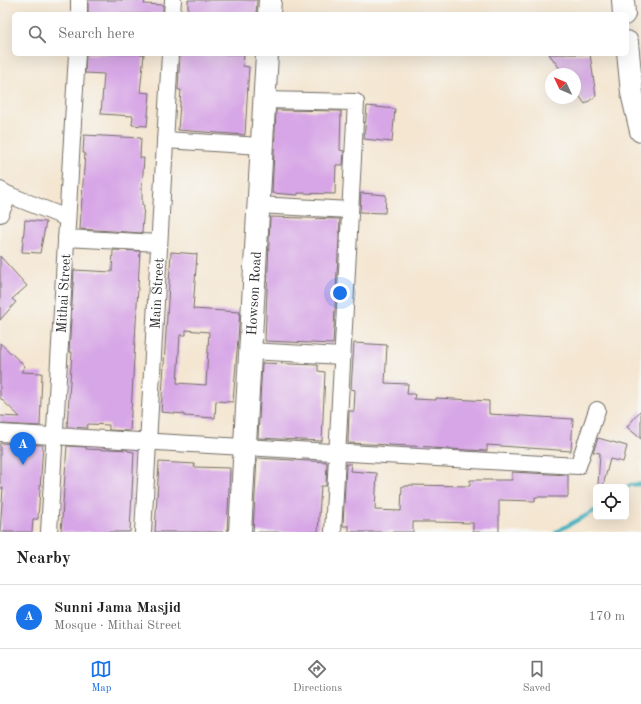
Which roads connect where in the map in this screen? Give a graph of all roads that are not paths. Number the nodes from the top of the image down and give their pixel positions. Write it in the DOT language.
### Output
graph roads {
  1 [pos="79,0"];
  2 [pos="173,0"];
  3 [pos="270,0"];
  4 [pos="623,0"];
  5 [pos="79,12"];
  6 [pos="172,12"];
  7 [pos="269,12"];
  8 [pos="624,12"];
  9 [pos="77,56"];
  10 [pos="170,56"];
  11 [pos="267,56"];
  12 [pos="628,56"];
  13 [pos="264,100"];
  14 [pos="641,131"];
  15 [pos="165,140"];
  16 [pos="262,146"];
  17 [pos="4,192"];
  18 [pos="258,205"];
  19 [pos="350,210"];
  20 [pos="0,214"];
  21 [pos="67,218"];
  22 [pos="66,238"];
  23 [pos="159,243"];
  24 [pos="250,351"];
  25 [pos="342,356"];
  26 [pos="597,410"];
  27 [pos="0,433"];
  28 [pos="54,437"];
  29 [pos="148,442"];
  30 [pos="244,448"];
  31 [pos="337,452"];
  32 [pos="49,532"];
  33 [pos="143,532"];
  34 [pos="240,532"];
  35 [pos="333,532"];
  1 -- 5 [label="street"];
  2 -- 6 [label="street"];
  3 -- 7 [label="street"];
  4 -- 8 [label="street"];
  9 -- 21 [label="street, Mithai Street"];
  10 -- 15 [label="street, Main Street"];
  11 -- 13 [label="street, Howson Road"];
  12 -- 14 [label="street"];
  13 -- 16 [label="street, Howson Road"];
  13 -- 19 [label="street"];
  15 -- 16 [label="street"];
  15 -- 23 [label="street, Main Street"];
  16 -- 18 [label="street, Howson Road"];
  17 -- 20 [label="street"];
  17 -- 21 [label="street"];
  18 -- 19 [label="street"];
  18 -- 24 [label="street, Howson Road"];
  19 -- 25 [label="street"];
  21 -- 22 [label="street, Mithai Street"];
  22 -- 23 [label="street"];
  22 -- 28 [label="street, Mithai Street"];
  23 -- 29 [label="street, Main Street"];
  24 -- 25 [label="street"];
  24 -- 30 [label="street, Howson Road"];
  25 -- 31 [label="street"];
  26 -- 31 [label="street"];
  27 -- 28 [label="street"];
  28 -- 29 [label="street"];
  28 -- 32 [label="street, Mithai Street"];
  29 -- 30 [label="street"];
  29 -- 33 [label="street, Main Street"];
  30 -- 31 [label="street"];
  30 -- 34 [label="street, Howson Road"];
  31 -- 35 [label="street"];
}
